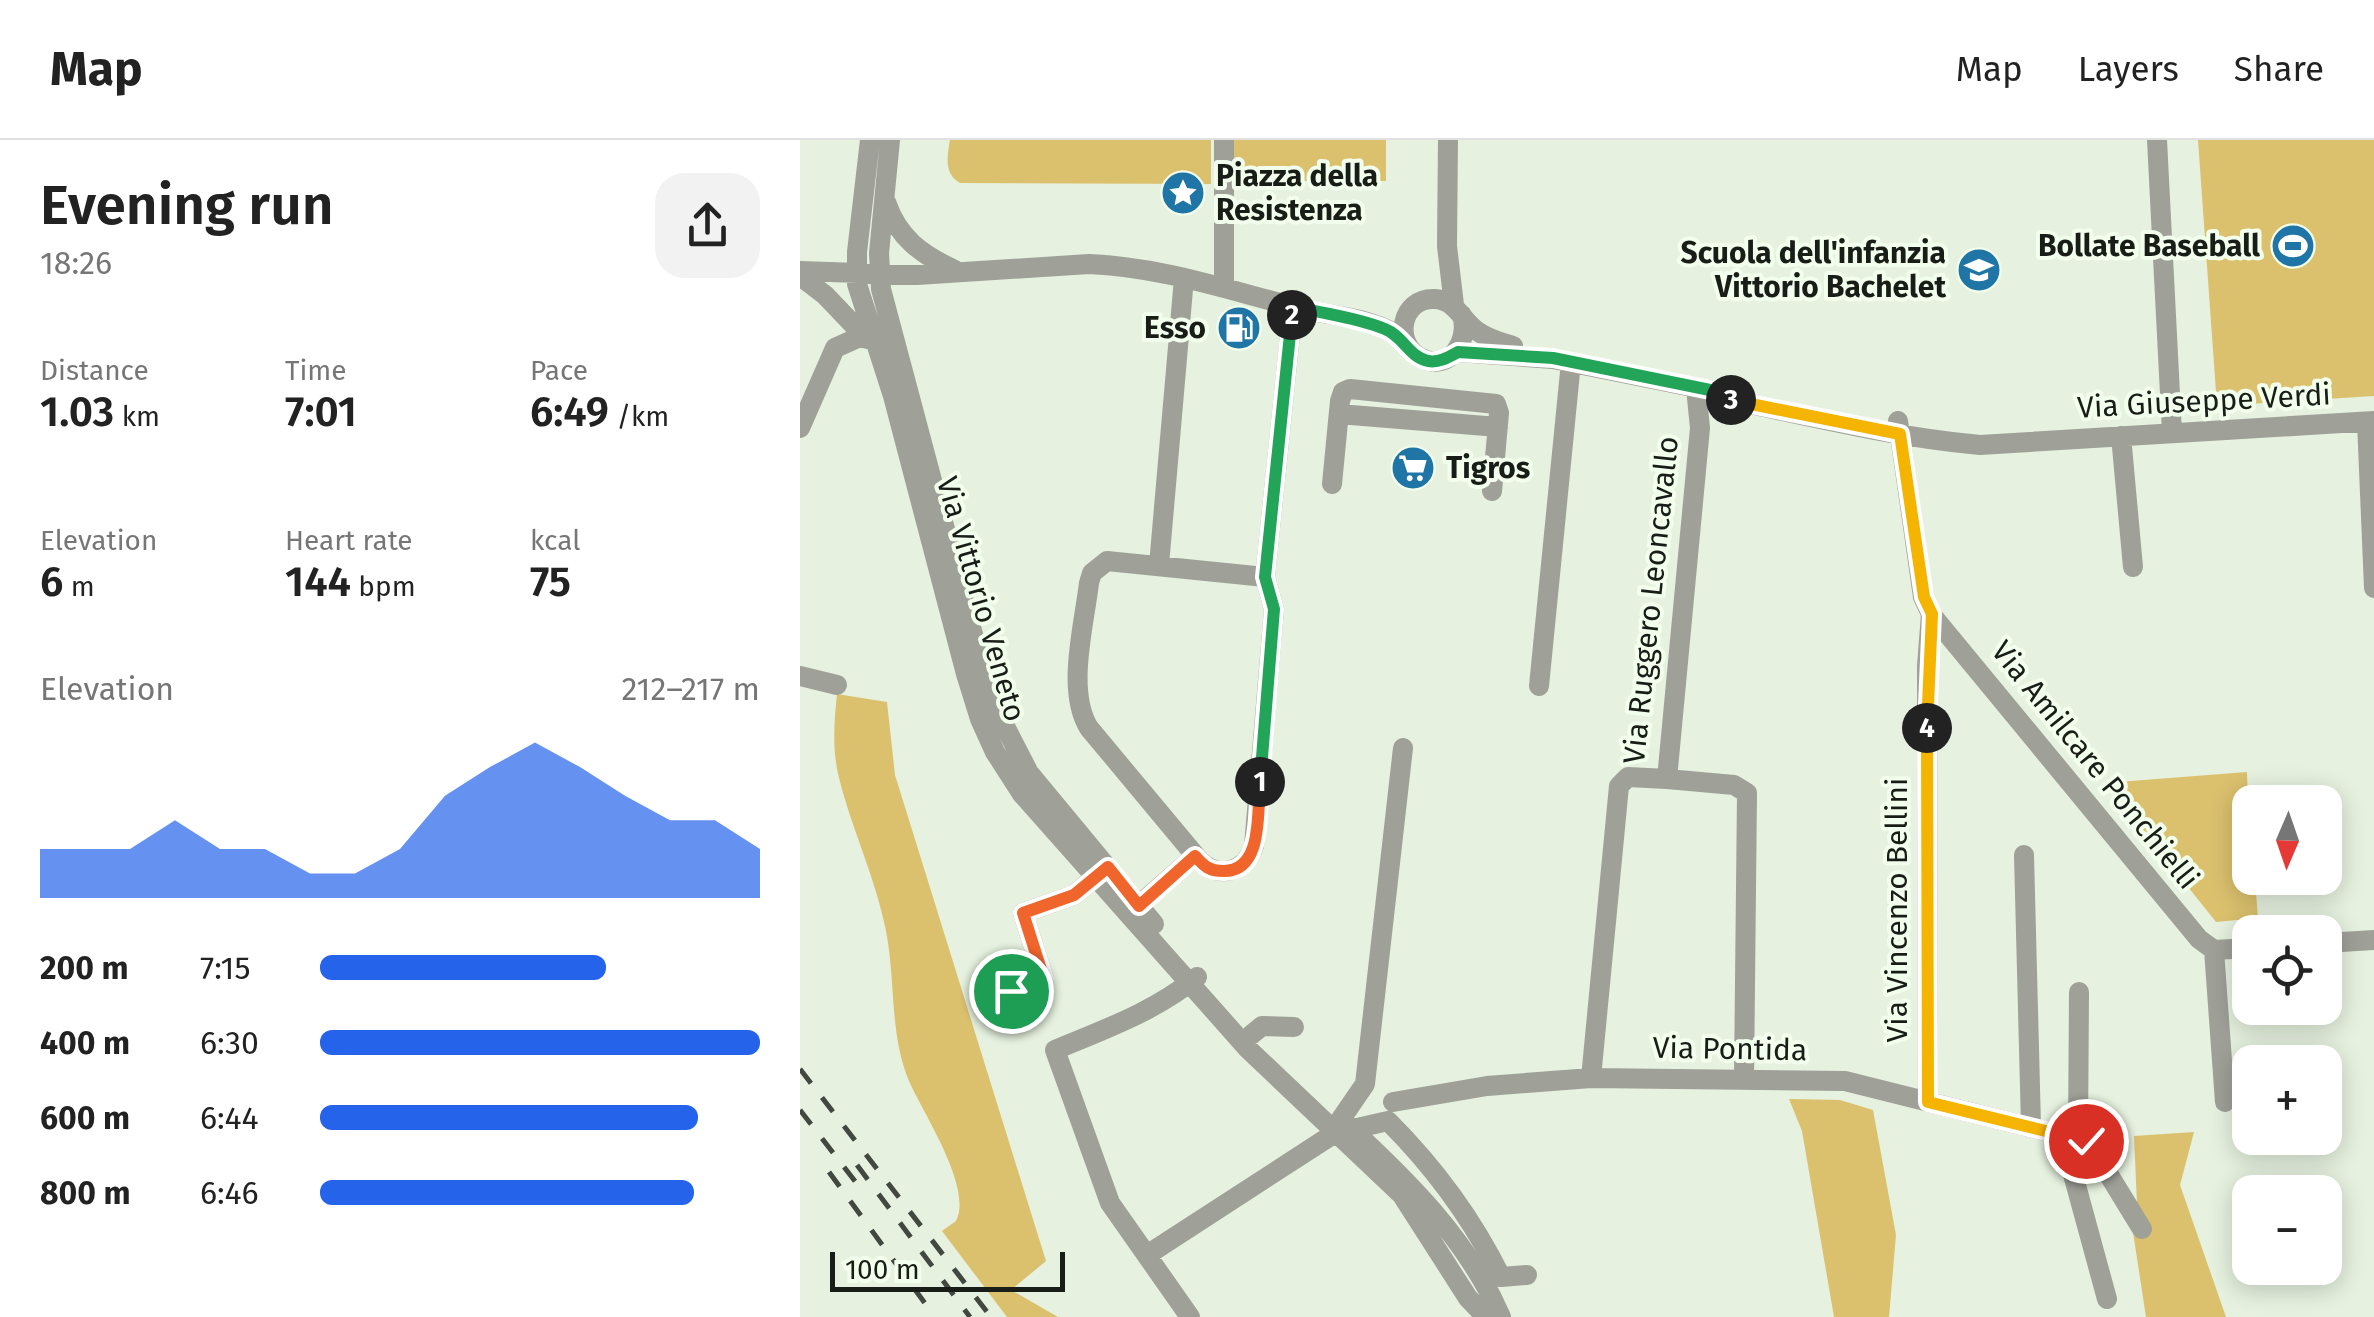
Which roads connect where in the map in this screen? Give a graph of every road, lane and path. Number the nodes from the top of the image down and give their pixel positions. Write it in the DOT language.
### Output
graph roads {
  1 [pos="870,140"];
  2 [pos="890,140"];
  3 [pos="1224,140"];
  4 [pos="1448,140"];
  5 [pos="2157,140"];
  6 [pos="884,194"];
  7 [pos="1447,250"];
  8 [pos="961,273"];
  9 [pos="800,274"];
  10 [pos="856,274"];
  11 [pos="880,275"];
  12 [pos="1184,278"];
  13 [pos="1224,287"];
  14 [pos="1426,300"];
  15 [pos="1299,307"];
  16 [pos="1458,310"];
  17 [pos="1408,314"];
  18 [pos="867,332"];
  19 [pos="1404,340"];
  20 [pos="1452,355"];
  21 [pos="1417,356"];
  22 [pos="1562,360"];
  23 [pos="1703,389"];
  24 [pos="1427,396"];
  25 [pos="1338,414"];
  26 [pos="2370,422"];
  27 [pos="800,428"];
  28 [pos="1498,428"];
  29 [pos="1899,428"];
  30 [pos="2172,433"];
  31 [pos="2122,436"];
  32 [pos="1332,484"];
  33 [pos="1492,491"];
  34 [pos="1159,565"];
  35 [pos="2133,568"];
  36 [pos="1265,577"];
  37 [pos="2374,588"];
  38 [pos="1932,614"];
  39 [pos="800,676"];
  40 [pos="838,685"];
  41 [pos="1539,686"];
  42 [pos="1403,748"];
  43 [pos="1666,779"];
  44 [pos="2024,855"];
  45 [pos="1195,856"];
  46 [pos="1102,872"];
  47 [pos="1139,906"];
  48 [pos="2374,940"];
  49 [pos="2342,942"];
  50 [pos="2232,949"];
  51 [pos="2214,950"];
  52 [pos="1194,980"];
  53 [pos="1011,991"];
  54 [pos="2079,992"];
  55 [pos="1294,1027"];
  56 [pos="1251,1035"];
  57 [pos="1591,1078"];
  58 [pos="1744,1079"];
  59 [pos="1393,1102"];
  60 [pos="1928,1102"];
  61 [pos="2225,1102"];
  62 [pos="2031,1126"];
  63 [pos="1343,1127"];
  64 [pos="2070,1136"];
  65 [pos="2142,1229"];
  66 [pos="1147,1255"];
  67 [pos="1526,1276"];
  68 [pos="2107,1299"];
  69 [pos="1190,1317"];
  70 [pos="1486,1317"];
  71 [pos="1501,1317"];
  1 -- 10 [label="street, Via Vittorio Veneto"];
  2 -- 6 [label="street, Via Vittorio Veneto"];
  3 -- 13 [label="street"];
  4 -- 7 [label="street"];
  5 -- 30 [label="street"];
  6 -- 8 [label="street"];
  6 -- 11 [label="street, Via Vittorio Veneto"];
  7 -- 14 [label="street"];
  7 -- 16 [label="street"];
  8 -- 11 [label="street"];
  8 -- 12 [label="street"];
  9 -- 10 [label="street"];
  9 -- 18 [label="street"];
  10 -- 11 [label="street"];
  10 -- 18 [label="street, Via Vittorio Veneto"];
  11 -- 46 [label="street, Via Vittorio Veneto"];
  12 -- 13 [label="street"];
  12 -- 34 [label="street"];
  13 -- 15 [label="street"];
  14 -- 16 [label="street"];
  14 -- 17 [label="street"];
  15 -- 17 [label="street"];
  15 -- 19 [label="street"];
  15 -- 36 [label="street"];
  16 -- 20 [label="street"];
  16 -- 22 [label="street, Via Giuseppe Verdi"];
  17 -- 19 [label="street"];
  18 -- 27 [label="street"];
  18 -- 46 [label="street, Via Vittorio Veneto"];
  19 -- 21 [label="street"];
  20 -- 21 [label="street"];
  20 -- 22 [label="street, Via Giuseppe Verdi"];
  20 -- 24 [label="street"];
  21 -- 24 [label="street"];
  22 -- 23 [label="street, Via Giuseppe Verdi"];
  22 -- 41 [label="street"];
  23 -- 29 [label="street, Via Giuseppe Verdi"];
  23 -- 43 [label="street, Via Ruggero Leoncavallo"];
  24 -- 25 [label="street"];
  24 -- 28 [label="street"];
  25 -- 28 [label="street"];
  25 -- 32 [label="street"];
  26 -- 30 [label="street, Via Giuseppe Verdi"];
  26 -- 37 [label="street"];
  28 -- 33 [label="street"];
  29 -- 31 [label="street, Via Giuseppe Verdi"];
  29 -- 38 [label="street, Via Vincenzo Bellini"];
  30 -- 31 [label="street, Via Giuseppe Verdi"];
  31 -- 35 [label="street"];
  34 -- 36 [label="street"];
  34 -- 45 [label="street"];
  36 -- 45 [label="street"];
  38 -- 51 [label="street, Via Amilcare Ponchielli"];
  38 -- 60 [label="street, Via Vincenzo Bellini"];
  39 -- 40 [label="street"];
  42 -- 63 [label="street"];
  43 -- 57 [label="street, Via Ruggero Leoncavallo"];
  43 -- 58 [label="street"];
  44 -- 62 [label="street"];
  45 -- 47 [label="street"];
  46 -- 47 [label="street, Via Vittorio Veneto"];
  46 -- 52 [label="street, Via Vittorio Veneto"];
  46 -- 53 [label="street"];
  47 -- 52 [label="street, Via Vittorio Veneto"];
  48 -- 49 [label="street"];
  50 -- 51 [label="street"];
  51 -- 61 [label="street"];
  52 -- 56 [label="street, Via Vittorio Veneto"];
  52 -- 63 [label="street, Via Vittorio Veneto"];
  52 -- 66 [label="street"];
  54 -- 64 [label="street"];
  55 -- 56 [label="street"];
  56 -- 63 [label="street, Via Vittorio Veneto"];
  57 -- 58 [label="street, Via Pontida"];
  57 -- 59 [label="street, Via Pontida"];
  58 -- 60 [label="street, Via Pontida"];
  60 -- 62 [label="street, Via Pontida"];
  62 -- 64 [label="street, Via Pontida"];
  63 -- 66 [label="street"];
  63 -- 67 [label="street"];
  63 -- 70 [label="street, Via Vittorio Veneto"];
  63 -- 71 [label="street, Via Vittorio Veneto"];
  64 -- 65 [label="street"];
  64 -- 68 [label="street"];
  66 -- 69 [label="street"];
}
